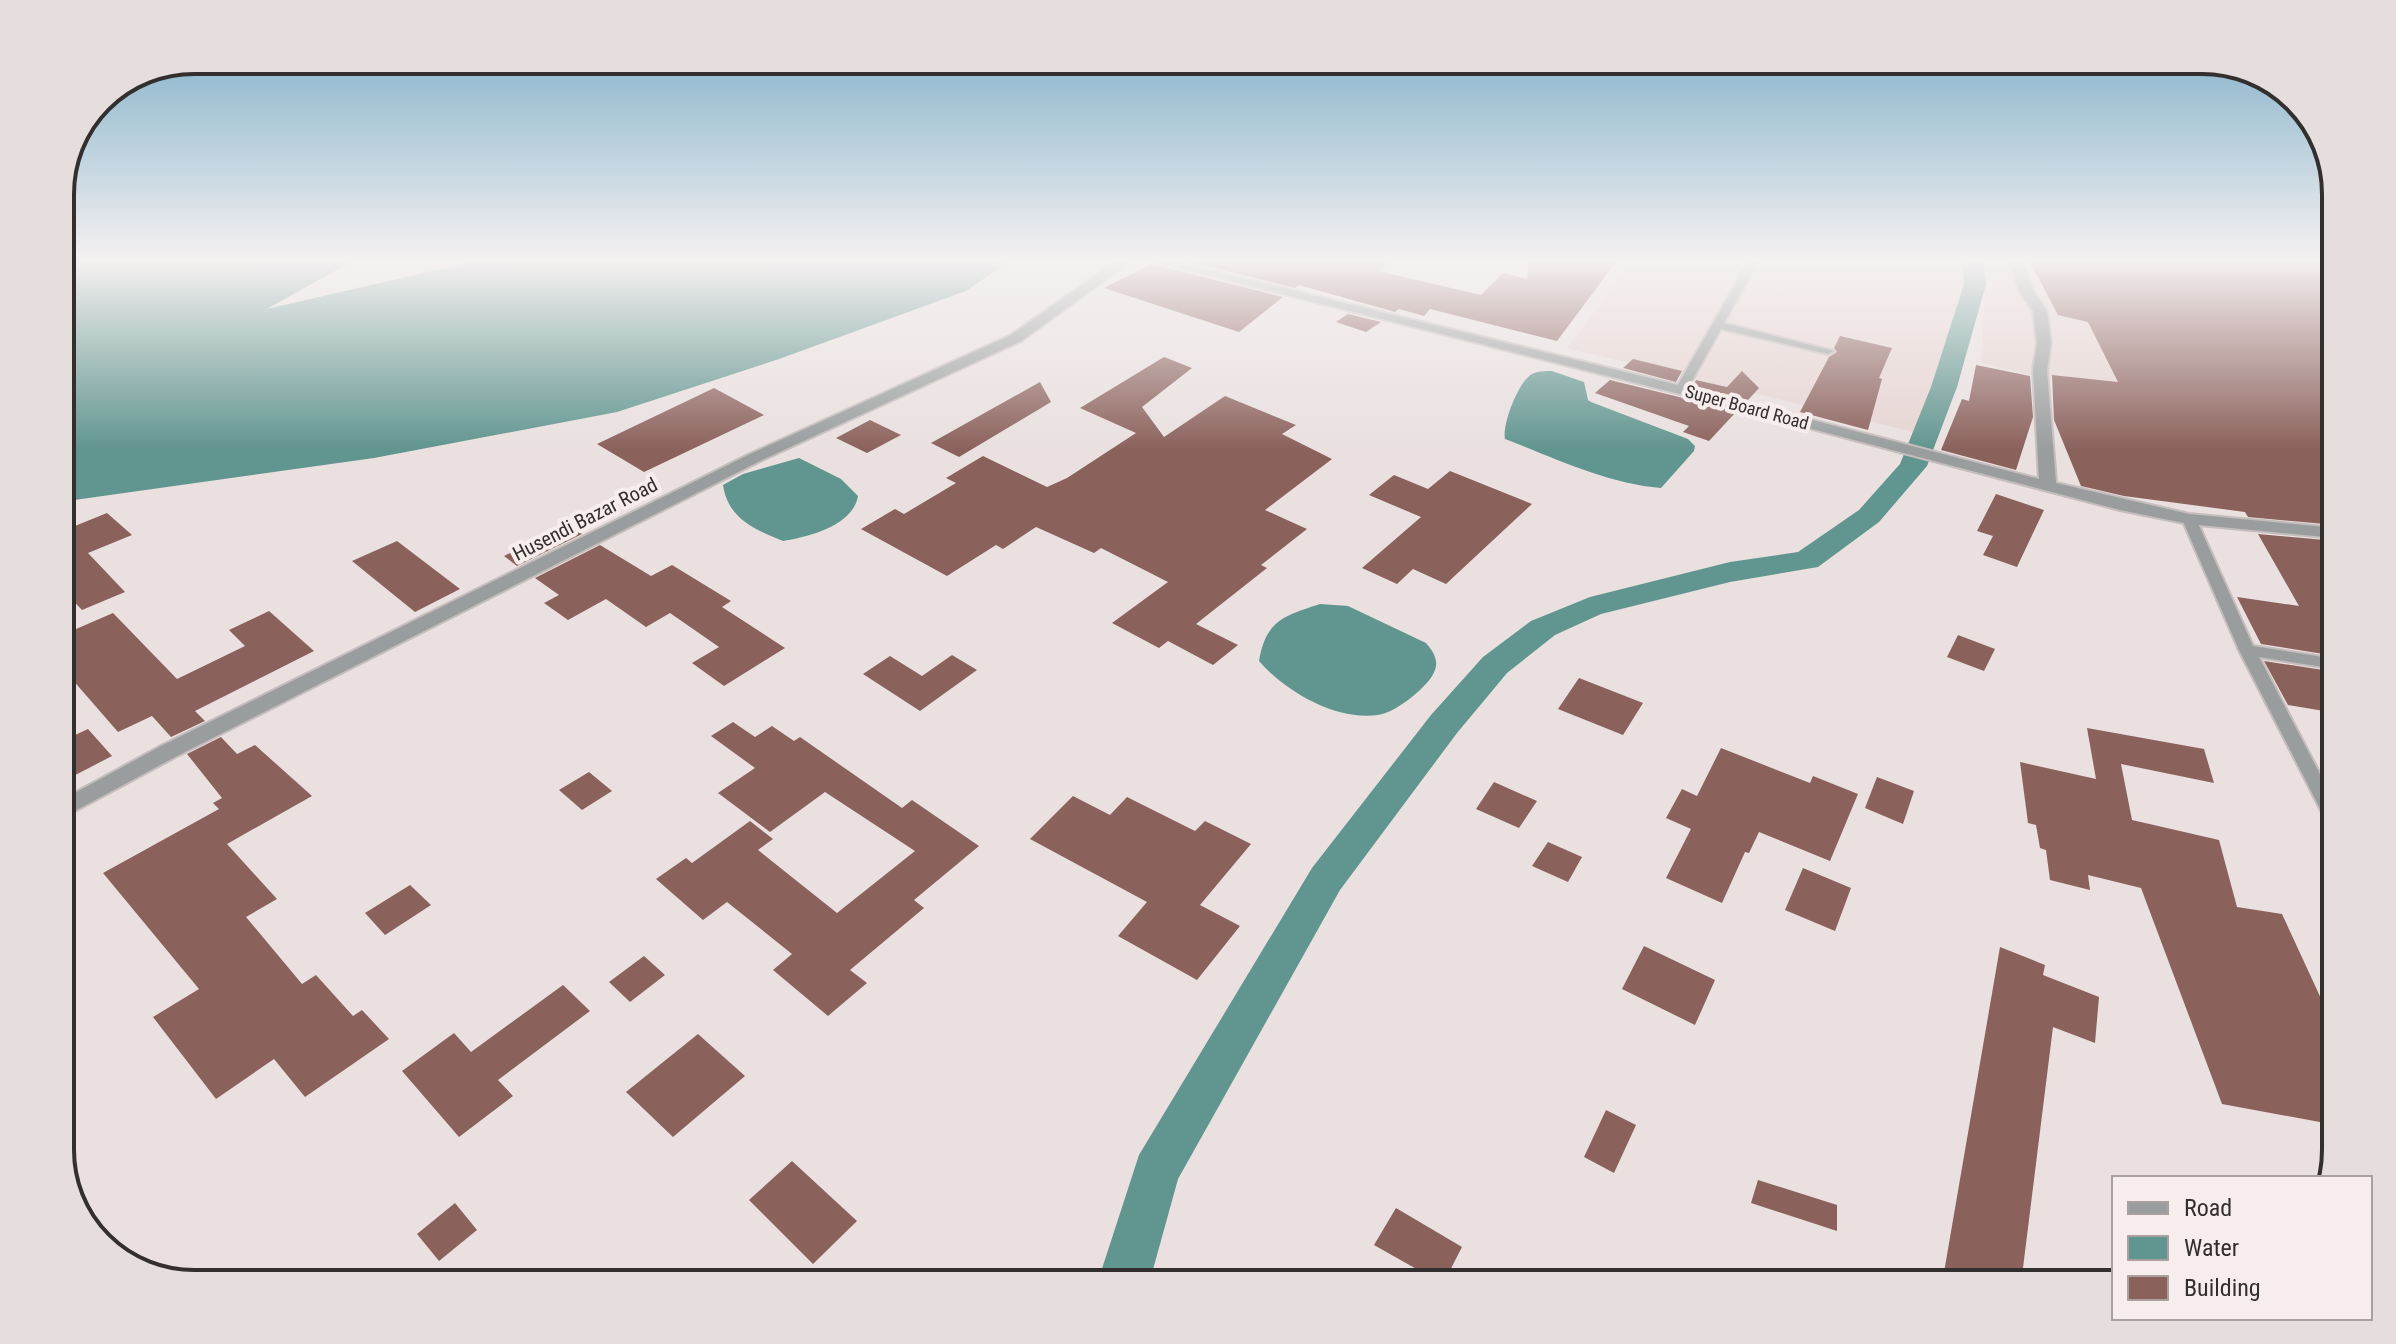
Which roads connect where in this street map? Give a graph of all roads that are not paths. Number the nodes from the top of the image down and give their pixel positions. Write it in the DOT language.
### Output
graph roads {
  1 [pos="1035,325"];
  2 [pos="1416,325"];
  3 [pos="1717,325"];
  4 [pos="2042,325"];
  5 [pos="1828,351"];
  6 [pos="1681,390"];
  7 [pos="2048,488"];
  8 [pos="2189,519"];
  9 [pos="2322,532"];
  10 [pos="2247,650"];
  11 [pos="2322,662"];
  12 [pos="2322,795"];
  13 [pos="74,803"];
  1 -- 13 [label="street, Husendi Bazar Road"];
  2 -- 6 [label="street, Super Board Road"];
  3 -- 5 [label="lane"];
  3 -- 6 [label="lane"];
  4 -- 7 [label="street"];
  6 -- 7 [label="street, Super Board Road"];
  7 -- 8 [label="street, Super Board Road"];
  8 -- 9 [label="street, Super Board Road"];
  8 -- 10 [label="lane"];
  10 -- 11 [label="lane"];
  10 -- 12 [label="lane"];
}
